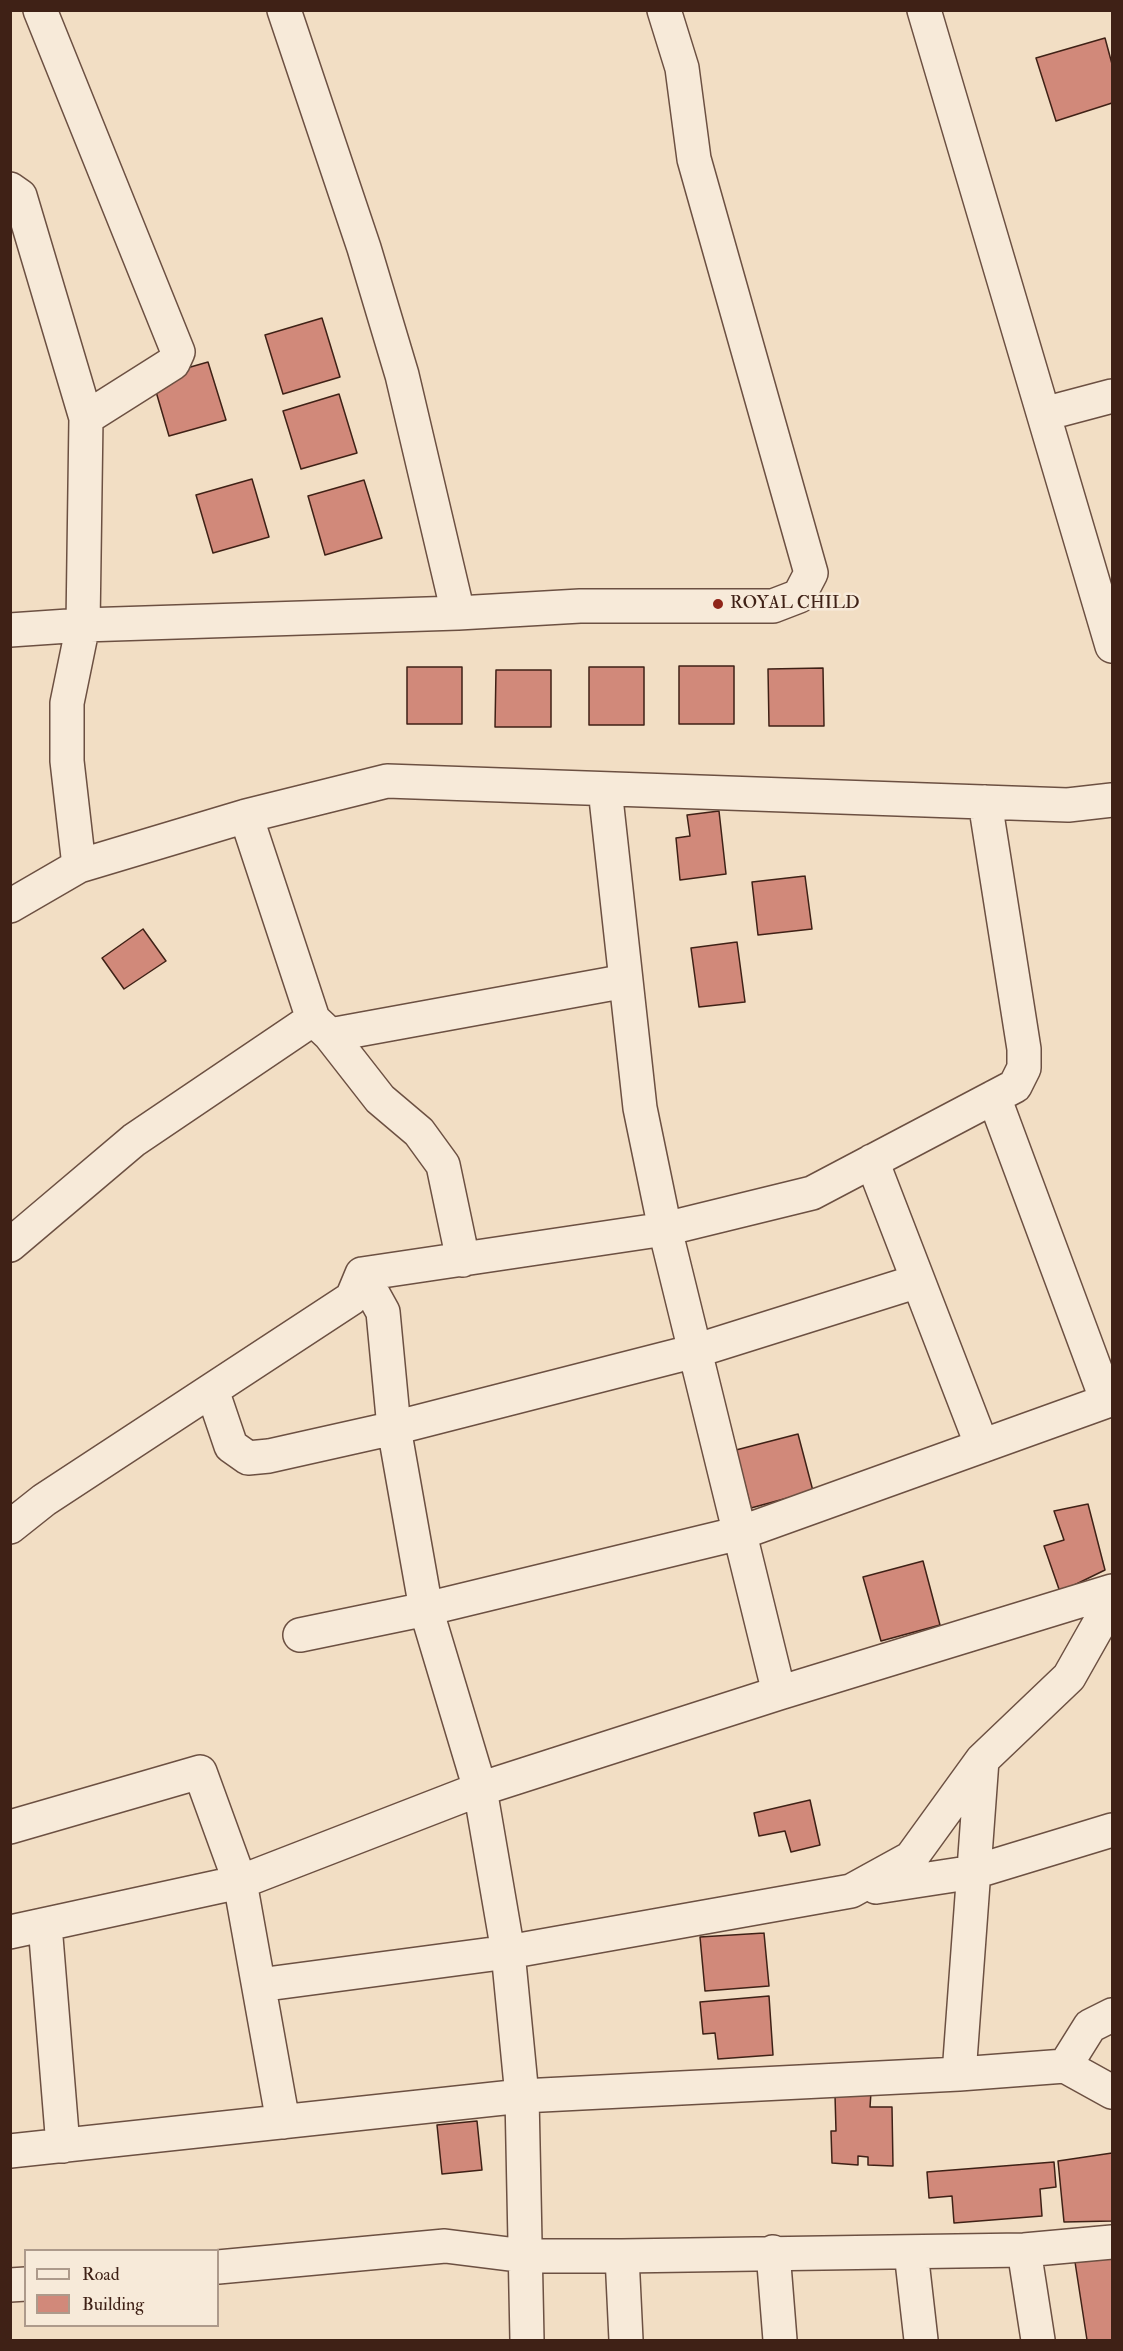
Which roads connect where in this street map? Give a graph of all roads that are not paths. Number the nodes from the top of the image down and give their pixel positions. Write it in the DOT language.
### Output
graph roads {
  1 [pos="40,10"];
  2 [pos="284,10"];
  3 [pos="664,10"];
  4 [pos="924,10"];
  5 [pos="10,189"];
  6 [pos="1113,396"];
  7 [pos="1044,414"];
  8 [pos="86,418"];
  9 [pos="458,613"];
  10 [pos="83,625"];
  11 [pos="10,630"];
  12 [pos="1113,646"];
  13 [pos="605,789"];
  14 [pos="1113,800"];
  15 [pos="985,802"];
  16 [pos="246,816"];
  17 [pos="79,866"];
  18 [pos="10,906"];
  19 [pos="626,981"];
  20 [pos="322,1027"];
  21 [pos="994,1098"];
  22 [pos="872,1161"];
  23 [pos="665,1229"];
  24 [pos="10,1245"];
  25 [pos="463,1260"];
  26 [pos="362,1274"];
  27 [pos="918,1281"];
  28 [pos="695,1351"];
  29 [pos="212,1390"];
  30 [pos="1110,1400"];
  31 [pos="394,1428"];
  32 [pos="982,1446"];
  33 [pos="10,1527"];
  34 [pos="740,1533"];
  35 [pos="1113,1591"];
  36 [pos="1113,1601"];
  37 [pos="426,1609"];
  38 [pos="300,1635"];
  39 [pos="779,1693"];
  40 [pos="982,1760"];
  41 [pos="480,1790"];
  42 [pos="10,1827"];
  43 [pos="1113,1830"];
  44 [pos="974,1872"];
  45 [pos="240,1882"];
  46 [pos="851,1891"];
  47 [pos="45,1925"];
  48 [pos="10,1932"];
  49 [pos="507,1952"];
  50 [pos="259,1985"];
  51 [pos="1113,2015"];
  52 [pos="1065,2066"];
  53 [pos="959,2074"];
  54 [pos="1113,2092"];
  55 [pos="522,2096"];
  56 [pos="284,2122"];
  57 [pos="63,2146"];
  58 [pos="10,2151"];
  59 [pos="1113,2242"];
  60 [pos="1024,2250"];
  61 [pos="773,2252"];
  62 [pos="910,2252"];
  63 [pos="525,2256"];
  64 [pos="622,2256"];
  65 [pos="219,2267"];
  66 [pos="527,2340"];
  67 [pos="626,2340"];
  68 [pos="780,2340"];
  69 [pos="921,2340"];
  70 [pos="1038,2340"];
  1 -- 8 [label="street"];
  2 -- 9 [label="street"];
  3 -- 9 [label="street"];
  4 -- 7 [label="street"];
  5 -- 8 [label="street"];
  6 -- 7 [label="street"];
  7 -- 12 [label="street"];
  8 -- 10 [label="street"];
  9 -- 10 [label="street"];
  10 -- 11 [label="street"];
  10 -- 17 [label="street"];
  13 -- 15 [label="street"];
  13 -- 16 [label="street"];
  13 -- 19 [label="street"];
  14 -- 15 [label="street"];
  15 -- 21 [label="street"];
  16 -- 17 [label="street"];
  16 -- 20 [label="street"];
  17 -- 18 [label="street"];
  19 -- 20 [label="street"];
  19 -- 23 [label="street"];
  20 -- 24 [label="street"];
  20 -- 25 [label="street"];
  21 -- 22 [label="street"];
  21 -- 30 [label="street"];
  22 -- 23 [label="street"];
  22 -- 27 [label="street"];
  23 -- 25 [label="street"];
  23 -- 28 [label="street"];
  25 -- 26 [label="street"];
  26 -- 29 [label="street"];
  26 -- 31 [label="street"];
  27 -- 28 [label="street"];
  27 -- 32 [label="street"];
  28 -- 31 [label="street"];
  28 -- 34 [label="street"];
  29 -- 31 [label="street"];
  29 -- 33 [label="street"];
  30 -- 32 [label="street"];
  31 -- 37 [label="street"];
  32 -- 34 [label="street"];
  34 -- 37 [label="street"];
  34 -- 39 [label="street"];
  35 -- 39 [label="street"];
  36 -- 40 [label="street"];
  37 -- 38 [label="street"];
  37 -- 41 [label="street"];
  39 -- 41 [label="street"];
  40 -- 44 [label="street"];
  40 -- 46 [label="street"];
  41 -- 45 [label="street"];
  41 -- 49 [label="street"];
  42 -- 45 [label="street"];
  43 -- 44 [label="street"];
  44 -- 46 [label="street"];
  44 -- 53 [label="street"];
  45 -- 47 [label="street"];
  45 -- 50 [label="street"];
  46 -- 49 [label="street"];
  47 -- 48 [label="street"];
  47 -- 57 [label="street"];
  49 -- 50 [label="street"];
  49 -- 55 [label="street"];
  50 -- 56 [label="street"];
  51 -- 52 [label="street"];
  52 -- 53 [label="street"];
  52 -- 54 [label="street"];
  53 -- 55 [label="street"];
  55 -- 56 [label="street"];
  55 -- 63 [label="street"];
  56 -- 57 [label="street"];
  57 -- 58 [label="street"];
  59 -- 60 [label="street"];
  60 -- 62 [label="street"];
  60 -- 70 [label="street"];
  61 -- 62 [label="street"];
  61 -- 64 [label="street"];
  61 -- 68 [label="street"];
  62 -- 69 [label="street"];
  63 -- 64 [label="street"];
  63 -- 65 [label="street"];
  63 -- 66 [label="street"];
  64 -- 67 [label="street"];
}
